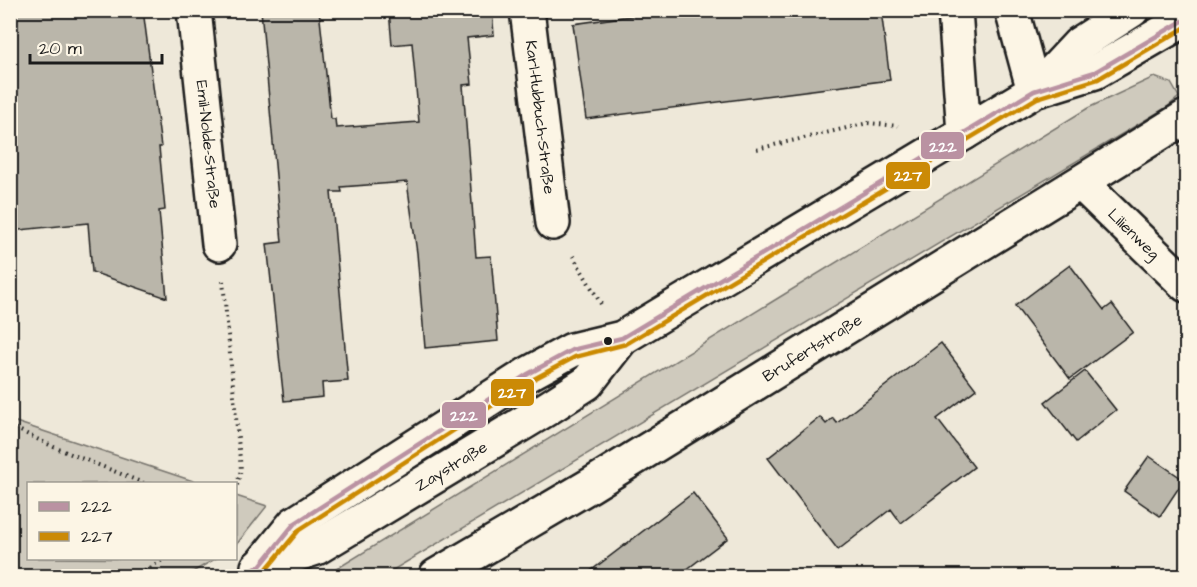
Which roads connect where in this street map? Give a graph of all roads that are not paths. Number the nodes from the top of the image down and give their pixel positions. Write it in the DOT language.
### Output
graph roads {
  1 [pos="194,10"];
  2 [pos="527,10"];
  3 [pos="955,10"];
  4 [pos="1012,10"];
  5 [pos="1132,10"];
  6 [pos="1186,20"];
  7 [pos="1034,91"];
  8 [pos="1186,117"];
  9 [pos="964,133"];
  10 [pos="1082,184"];
  11 [pos="552,223"];
  12 [pos="219,244"];
  13 [pos="1186,285"];
  14 [pos="252,571"];
  15 [pos="436,576"];
  1 -- 12 [label="street, Emil-Nolde-Straße"];
  2 -- 11 [label="street, Karl-Hubbuch-Straße"];
  3 -- 9 [label="street"];
  4 -- 7 [label="street"];
  5 -- 7 [label="street"];
  6 -- 7 [label="street"];
  7 -- 9 [label="street"];
  8 -- 10 [label="street, Brufertstraße"];
  9 -- 14 [label="street"];
  10 -- 13 [label="street, Lilienweg"];
  10 -- 15 [label="street, Brufertstraße"];
}
